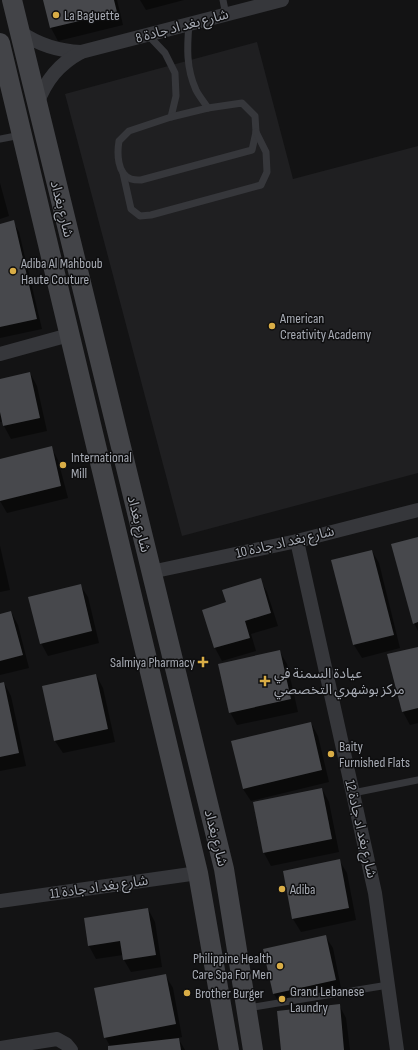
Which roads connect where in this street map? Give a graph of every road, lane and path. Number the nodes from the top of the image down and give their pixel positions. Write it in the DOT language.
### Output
graph roads {
  1 [pos="12,0"];
  2 [pos="223,0"];
  3 [pos="282,0"];
  4 [pos="226,15"];
  5 [pos="189,24"];
  6 [pos="20,32"];
  7 [pos="148,35"];
  8 [pos="0,43"];
  9 [pos="81,52"];
  10 [pos="5,91"];
  11 [pos="37,104"];
  12 [pos="208,108"];
  13 [pos="170,117"];
  14 [pos="256,132"];
  15 [pos="21,135"];
  16 [pos="0,139"];
  17 [pos="123,173"];
  18 [pos="69,335"];
  19 [pos="0,354"];
  20 [pos="418,510"];
  21 [pos="297,541"];
  22 [pos="150,572"];
  23 [pos="418,780"];
  24 [pos="353,793"];
  25 [pos="198,873"];
  26 [pos="0,901"];
  27 [pos="388,985"];
  28 [pos="247,1009"];
  29 [pos="0,1048"];
  30 [pos="71,1050"];
  31 [pos="229,1050"];
  32 [pos="253,1050"];
  33 [pos="397,1050"];
  1 -- 6 [label="main road, شارع بغداد"];
  2 -- 4 [label="lane"];
  3 -- 4 [label="street, شارع بغد اد جادة 8"];
  4 -- 5 [label="street, شارع بغد اد جادة 8"];
  5 -- 7 [label="street, شارع بغد اد جادة 8"];
  5 -- 12 [label="lane"];
  6 -- 9 [label="street, شارع بغد اد جادة 8"];
  6 -- 11 [label="main road, شارع بغداد"];
  7 -- 9 [label="street, شارع بغد اد جادة 8"];
  7 -- 13 [label="lane"];
  8 -- 10 [label="main road, شارع بغداد"];
  9 -- 11 [label="street, شارع بغد اد جادة 8"];
  10 -- 15 [label="main road, شارع بغداد"];
  11 -- 22 [label="main road, شارع بغداد"];
  12 -- 13 [label="lane"];
  12 -- 14 [label="lane"];
  13 -- 17 [label="lane"];
  14 -- 17 [label="lane"];
  14 -- 17 [label="lane"];
  15 -- 16 [label="lane"];
  15 -- 18 [label="main road, شارع بغداد"];
  18 -- 19 [label="street"];
  18 -- 25 [label="main road, شارع بغداد"];
  20 -- 21 [label="street, شارع بغد اد جادة 10"];
  21 -- 22 [label="street, شارع بغد اد جادة 10"];
  21 -- 24 [label="street, شارع بغد اد جادة 12"];
  22 -- 28 [label="main road, شارع بغداد"];
  23 -- 24 [label="lane"];
  24 -- 27 [label="street, شارع بغد اد جادة 12"];
  25 -- 26 [label="street, شارع بغد اد جادة 11"];
  25 -- 31 [label="main road, شارع بغداد"];
  27 -- 28 [label="lane"];
  27 -- 33 [label="street, شارع بغد اد جادة 12"];
  28 -- 32 [label="main road, شارع بغداد"];
  29 -- 30 [label="street"];
}
